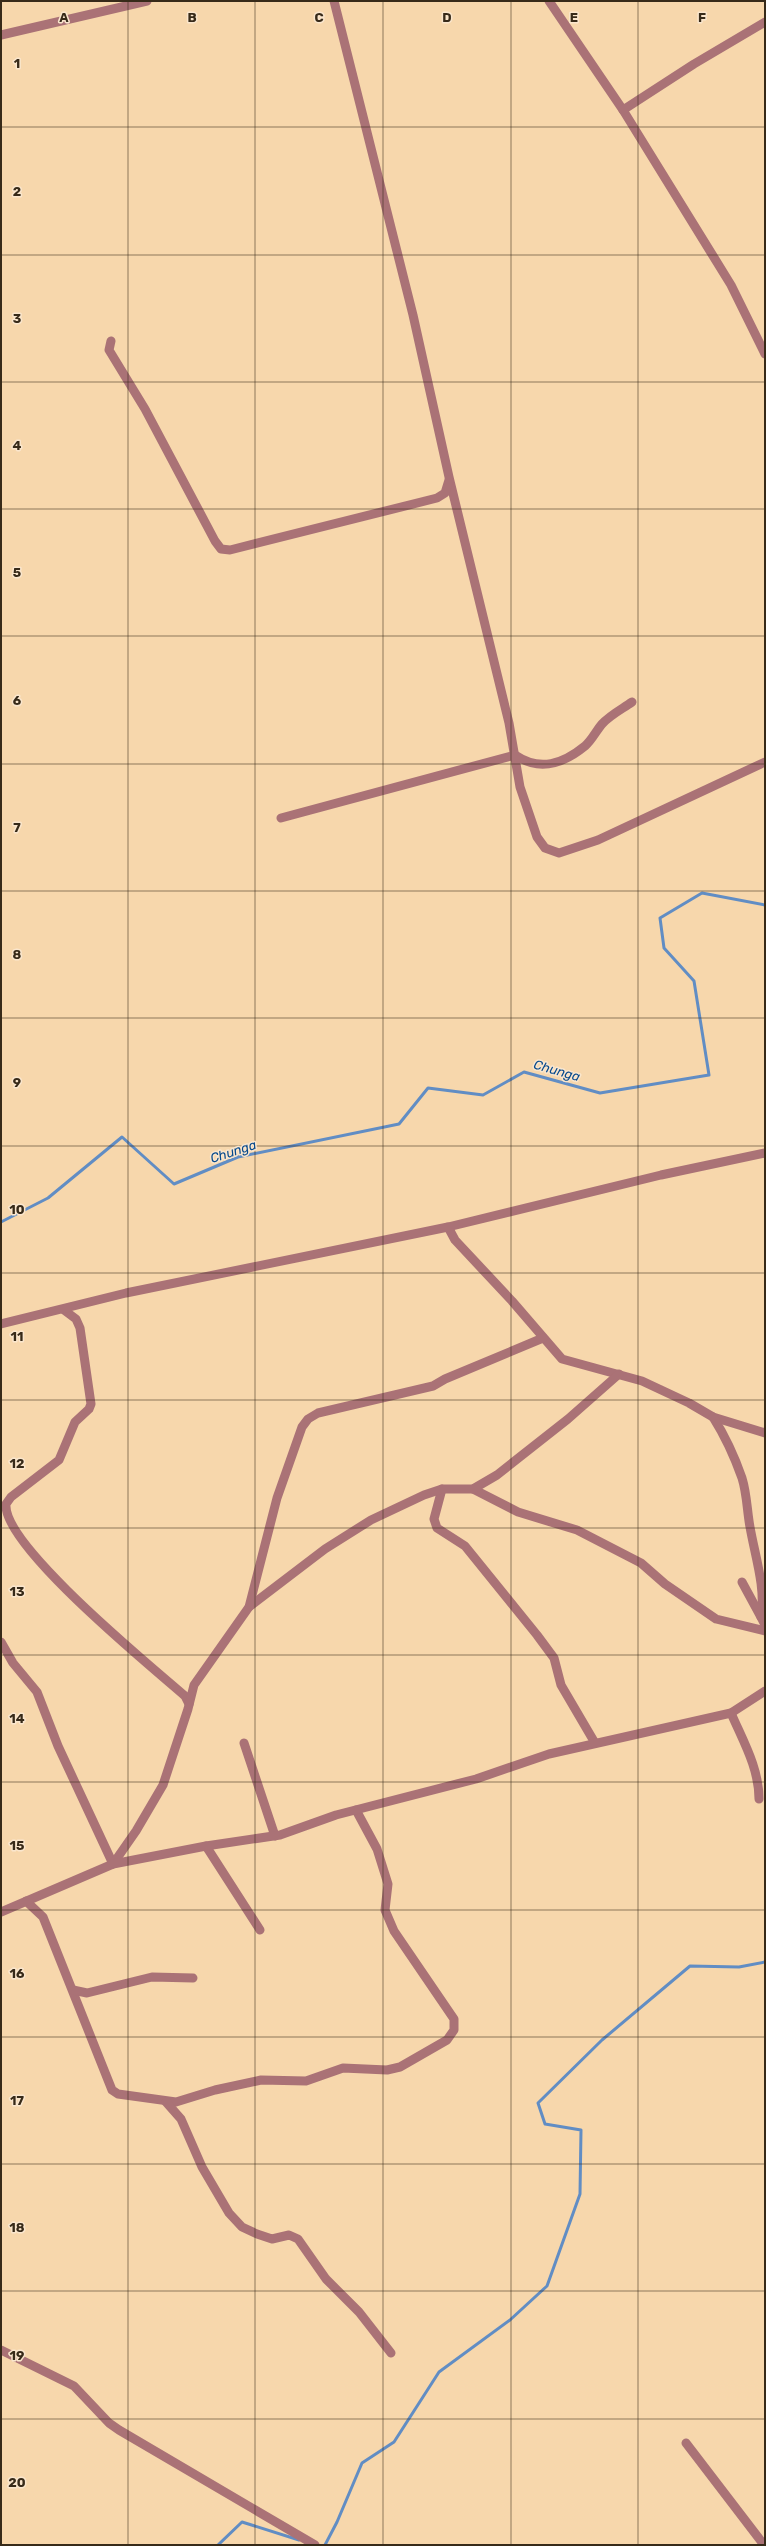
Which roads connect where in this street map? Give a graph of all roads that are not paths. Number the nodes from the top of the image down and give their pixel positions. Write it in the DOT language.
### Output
graph roads {
  1 [pos="147,1"];
  2 [pos="334,1"];
  3 [pos="549,1"];
  4 [pos="765,22"];
  5 [pos="1,35"];
  6 [pos="623,110"];
  7 [pos="111,341"];
  8 [pos="765,354"];
  9 [pos="449,477"];
  10 [pos="632,702"];
  11 [pos="516,755"];
  12 [pos="765,762"];
  13 [pos="281,818"];
  14 [pos="765,1152"];
  15 [pos="448,1227"];
  16 [pos="64,1310"];
  17 [pos="1,1324"];
  18 [pos="543,1338"];
  19 [pos="619,1374"];
  20 [pos="713,1417"];
  21 [pos="765,1433"];
  22 [pos="442,1489"];
  23 [pos="473,1489"];
  24 [pos="742,1582"];
  25 [pos="249,1607"];
  26 [pos="763,1621"];
  27 [pos="765,1631"];
  28 [pos="1,1642"];
  29 [pos="765,1691"];
  30 [pos="189,1704"];
  31 [pos="731,1713"];
  32 [pos="244,1743"];
  33 [pos="595,1743"];
  34 [pos="759,1799"];
  35 [pos="356,1810"];
  36 [pos="274,1836"];
  37 [pos="206,1846"];
  38 [pos="113,1864"];
  39 [pos="26,1900"];
  40 [pos="1,1912"];
  41 [pos="260,1930"];
  42 [pos="193,1978"];
  43 [pos="73,1990"];
  44 [pos="166,2102"];
  45 [pos="1,2350"];
  46 [pos="391,2353"];
  47 [pos="686,2443"];
  48 [pos="315,2545"];
  49 [pos="764,2545"];
  1 -- 5 [label="street"];
  2 -- 9 [label="street"];
  3 -- 6 [label="street"];
  4 -- 6 [label="street"];
  6 -- 8 [label="street"];
  7 -- 9 [label="street"];
  9 -- 11 [label="street"];
  10 -- 11 [label="street"];
  11 -- 12 [label="street"];
  11 -- 13 [label="street"];
  14 -- 15 [label="street"];
  15 -- 16 [label="street"];
  15 -- 18 [label="street"];
  16 -- 17 [label="street"];
  16 -- 30 [label="street"];
  18 -- 19 [label="street"];
  18 -- 25 [label="street"];
  19 -- 20 [label="street"];
  19 -- 23 [label="street"];
  20 -- 21 [label="street"];
  20 -- 26 [label="street"];
  22 -- 23 [label="street"];
  22 -- 25 [label="street"];
  22 -- 33 [label="street"];
  23 -- 27 [label="street"];
  24 -- 26 [label="street"];
  25 -- 30 [label="street"];
  28 -- 38 [label="street"];
  29 -- 31 [label="street"];
  30 -- 38 [label="street"];
  31 -- 33 [label="street"];
  31 -- 34 [label="street"];
  32 -- 36 [label="street"];
  33 -- 35 [label="street"];
  35 -- 36 [label="street"];
  35 -- 44 [label="street"];
  36 -- 37 [label="street"];
  37 -- 38 [label="street"];
  37 -- 41 [label="street"];
  38 -- 39 [label="street"];
  39 -- 40 [label="street"];
  39 -- 43 [label="street"];
  42 -- 43 [label="street"];
  43 -- 44 [label="street"];
  44 -- 46 [label="street"];
  45 -- 48 [label="street"];
  47 -- 49 [label="street"];
}
